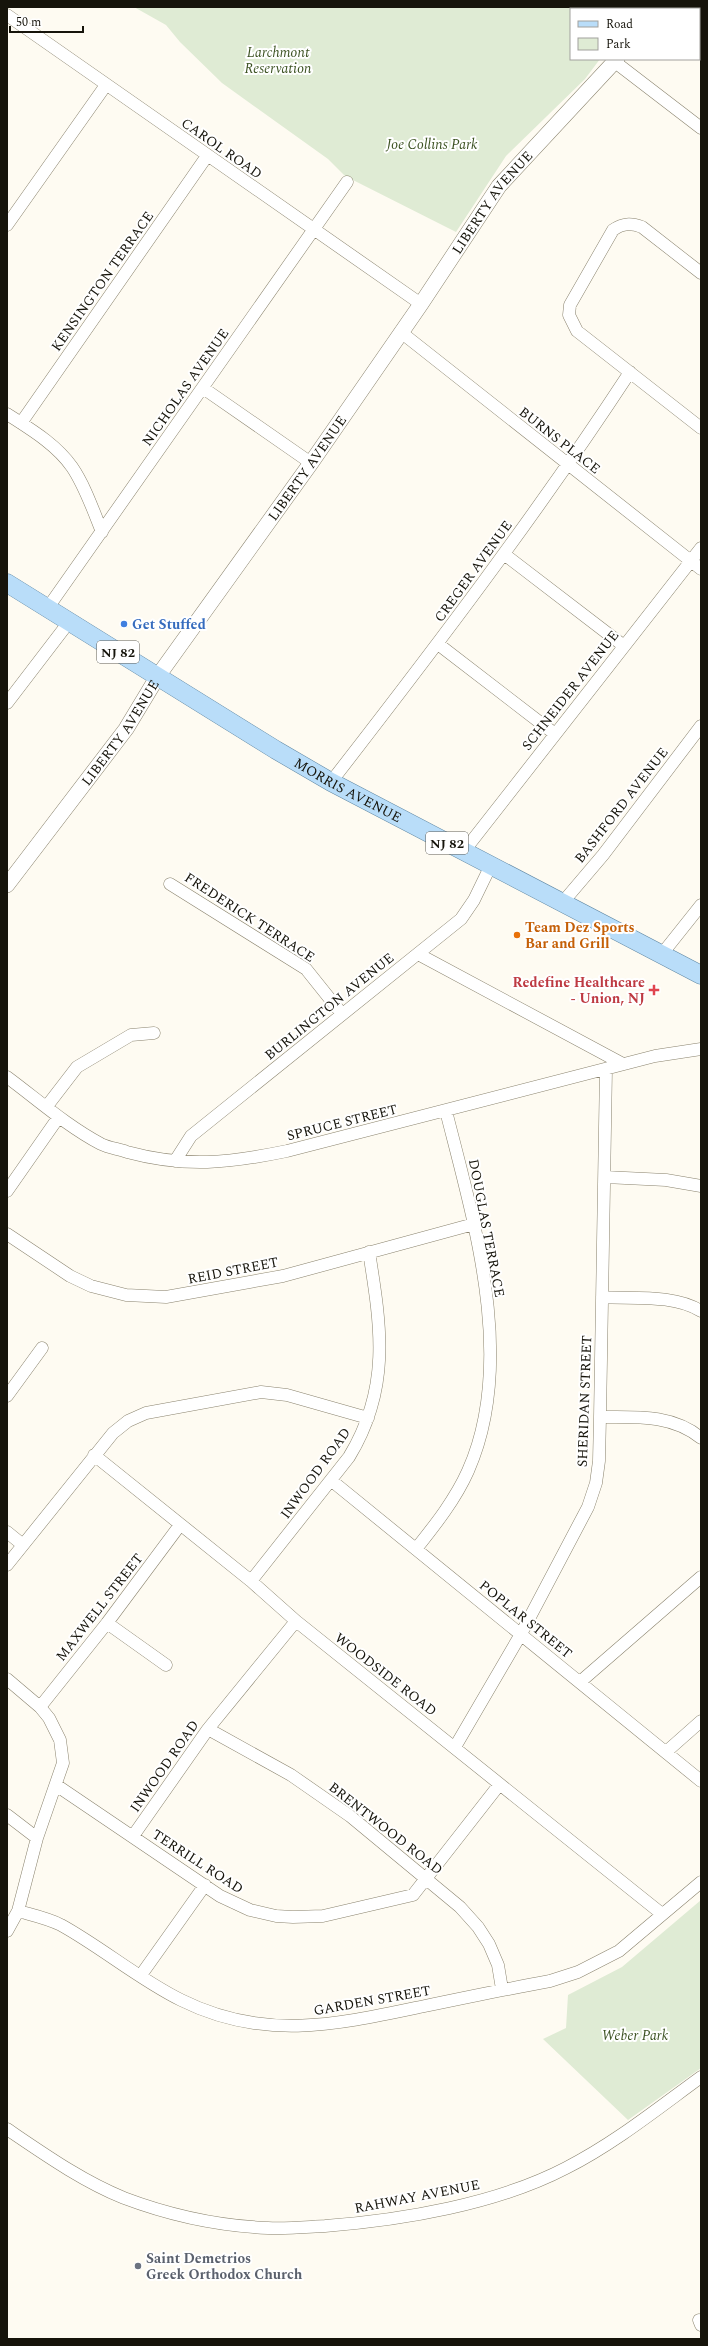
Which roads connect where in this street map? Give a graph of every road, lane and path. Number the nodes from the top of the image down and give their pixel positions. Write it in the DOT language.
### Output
graph roads {
  1 [pos="7,15"];
  2 [pos="616,60"];
  3 [pos="106,85"];
  4 [pos="701,128"];
  5 [pos="207,156"];
  6 [pos="347,182"];
  7 [pos="7,225"];
  8 [pos="313,230"];
  9 [pos="701,273"];
  10 [pos="421,304"];
  11 [pos="402,333"];
  12 [pos="630,372"];
  13 [pos="203,388"];
  14 [pos="7,414"];
  15 [pos="21,423"];
  16 [pos="701,428"];
  17 [pos="311,463"];
  18 [pos="568,466"];
  19 [pos="102,532"];
  20 [pos="701,548"];
  21 [pos="504,554"];
  22 [pos="691,561"];
  23 [pos="701,569"];
  24 [pos="7,583"];
  25 [pos="47,609"];
  26 [pos="69,622"];
  27 [pos="438,644"];
  28 [pos="624,646"];
  29 [pos="158,676"];
  30 [pos="7,702"];
  31 [pos="701,726"];
  32 [pos="555,734"];
  33 [pos="331,782"];
  34 [pos="464,851"];
  35 [pos="492,865"];
  36 [pos="170,884"];
  37 [pos="7,885"];
  38 [pos="563,902"];
  39 [pos="699,907"];
  40 [pos="418,954"];
  41 [pos="662,954"];
  42 [pos="701,975"];
  43 [pos="342,1014"];
  44 [pos="154,1033"];
  45 [pos="701,1049"];
  46 [pos="623,1064"];
  47 [pos="606,1069"];
  48 [pos="7,1077"];
  49 [pos="46,1106"];
  50 [pos="446,1111"];
  51 [pos="58,1118"];
  52 [pos="175,1161"];
  53 [pos="605,1177"];
  54 [pos="701,1186"];
  55 [pos="7,1191"];
  56 [pos="474,1224"];
  57 [pos="7,1234"];
  58 [pos="369,1252"];
  59 [pos="602,1298"];
  60 [pos="701,1311"];
  61 [pos="42,1348"];
  62 [pos="7,1396"];
  63 [pos="600,1417"];
  64 [pos="368,1418"];
  65 [pos="701,1438"];
  66 [pos="94,1455"];
  67 [pos="332,1481"];
  68 [pos="180,1525"];
  69 [pos="7,1532"];
  70 [pos="23,1545"];
  71 [pos="416,1549"];
  72 [pos="7,1566"];
  73 [pos="701,1577"];
  74 [pos="251,1581"];
  75 [pos="296,1621"];
  76 [pos="107,1623"];
  77 [pos="521,1634"];
  78 [pos="166,1666"];
  79 [pos="7,1679"];
  80 [pos="580,1682"];
  81 [pos="40,1707"];
  82 [pos="701,1721"];
  83 [pos="208,1728"];
  84 [pos="455,1747"];
  85 [pos="666,1752"];
  86 [pos="701,1780"];
  87 [pos="499,1784"];
  88 [pos="56,1785"];
  89 [pos="7,1815"];
  90 [pos="133,1836"];
  91 [pos="37,1838"];
  92 [pos="425,1878"];
  93 [pos="701,1882"];
  94 [pos="205,1885"];
  95 [pos="18,1911"];
  96 [pos="662,1914"];
  97 [pos="7,1931"];
  98 [pos="141,1975"];
  99 [pos="502,1989"];
  100 [pos="701,2077"];
  101 [pos="7,2129"];
  1 -- 3 [label="street, CAROL ROAD"];
  2 -- 4 [label="street"];
  2 -- 10 [label="street, LIBERTY AVENUE"];
  3 -- 5 [label="street, CAROL ROAD"];
  3 -- 7 [label="street"];
  5 -- 8 [label="street, CAROL ROAD"];
  5 -- 15 [label="street, KENSINGTON TERRACE"];
  6 -- 8 [label="street, NICHOLAS AVENUE"];
  8 -- 10 [label="street, CAROL ROAD"];
  8 -- 13 [label="street, NICHOLAS AVENUE"];
  9 -- 12 [label="street"];
  10 -- 11 [label="street, LIBERTY AVENUE"];
  11 -- 17 [label="street, LIBERTY AVENUE"];
  11 -- 18 [label="street, BURNS PLACE"];
  12 -- 16 [label="street"];
  12 -- 18 [label="street, CREGER AVENUE"];
  13 -- 17 [label="street"];
  13 -- 19 [label="street, NICHOLAS AVENUE"];
  14 -- 15 [label="street"];
  15 -- 19 [label="street"];
  17 -- 29 [label="street, LIBERTY AVENUE"];
  18 -- 21 [label="street, CREGER AVENUE"];
  18 -- 22 [label="street, BURNS PLACE"];
  19 -- 25 [label="street, NICHOLAS AVENUE"];
  20 -- 22 [label="street, SCHNEIDER AVENUE"];
  21 -- 27 [label="street, CREGER AVENUE"];
  21 -- 28 [label="street"];
  22 -- 23 [label="street, BURNS PLACE"];
  22 -- 28 [label="street, SCHNEIDER AVENUE"];
  24 -- 25 [label="main road, MORRIS AVENUE / NJ 82"];
  25 -- 26 [label="main road, MORRIS AVENUE / NJ 82"];
  26 -- 29 [label="main road, MORRIS AVENUE / NJ 82"];
  26 -- 30 [label="street"];
  27 -- 32 [label="street"];
  27 -- 33 [label="street, CREGER AVENUE"];
  28 -- 32 [label="street, SCHNEIDER AVENUE"];
  29 -- 33 [label="main road, MORRIS AVENUE / NJ 82"];
  29 -- 37 [label="street, LIBERTY AVENUE"];
  31 -- 38 [label="street, BASHFORD AVENUE"];
  32 -- 34 [label="street, SCHNEIDER AVENUE"];
  33 -- 34 [label="main road, MORRIS AVENUE / NJ 82"];
  34 -- 35 [label="main road, MORRIS AVENUE / NJ 82"];
  35 -- 38 [label="main road, MORRIS AVENUE / NJ 82"];
  35 -- 40 [label="street, BURLINGTON AVENUE"];
  36 -- 43 [label="street, FREDERICK TERRACE"];
  38 -- 41 [label="main road, MORRIS AVENUE / NJ 82"];
  39 -- 41 [label="street"];
  40 -- 43 [label="street, BURLINGTON AVENUE"];
  40 -- 46 [label="street"];
  41 -- 42 [label="main road, MORRIS AVENUE / NJ 82"];
  43 -- 52 [label="street, BURLINGTON AVENUE"];
  44 -- 49 [label="street"];
  45 -- 46 [label="street, SPRUCE STREET"];
  46 -- 47 [label="street, SPRUCE STREET"];
  47 -- 50 [label="street, SPRUCE STREET"];
  47 -- 53 [label="street, SHERIDAN STREET"];
  48 -- 49 [label="street, SPRUCE STREET"];
  49 -- 51 [label="street, SPRUCE STREET"];
  50 -- 52 [label="street, SPRUCE STREET"];
  50 -- 56 [label="street, DOUGLAS TERRACE"];
  51 -- 52 [label="street, SPRUCE STREET"];
  51 -- 55 [label="street"];
  53 -- 54 [label="street"];
  53 -- 59 [label="street, SHERIDAN STREET"];
  56 -- 58 [label="street, REID STREET"];
  56 -- 71 [label="street, DOUGLAS TERRACE"];
  57 -- 58 [label="street, REID STREET"];
  58 -- 64 [label="street, INWOOD ROAD"];
  59 -- 60 [label="street"];
  59 -- 63 [label="street, SHERIDAN STREET"];
  61 -- 62 [label="street"];
  63 -- 65 [label="street"];
  63 -- 77 [label="street, SHERIDAN STREET"];
  64 -- 66 [label="street"];
  64 -- 67 [label="street, INWOOD ROAD"];
  66 -- 68 [label="street, WOODSIDE ROAD"];
  66 -- 70 [label="street"];
  67 -- 71 [label="street, POPLAR STREET"];
  67 -- 74 [label="street, INWOOD ROAD"];
  68 -- 74 [label="street, WOODSIDE ROAD"];
  68 -- 76 [label="street, MAXWELL STREET"];
  69 -- 70 [label="street"];
  70 -- 72 [label="street"];
  71 -- 77 [label="street, POPLAR STREET"];
  73 -- 80 [label="street"];
  74 -- 75 [label="street, WOODSIDE ROAD"];
  75 -- 83 [label="street, INWOOD ROAD"];
  75 -- 84 [label="street, WOODSIDE ROAD"];
  76 -- 78 [label="street"];
  76 -- 81 [label="street, MAXWELL STREET"];
  77 -- 80 [label="street, POPLAR STREET"];
  77 -- 84 [label="street, SHERIDAN STREET"];
  79 -- 81 [label="street"];
  80 -- 85 [label="street, POPLAR STREET"];
  81 -- 88 [label="street"];
  82 -- 85 [label="street"];
  83 -- 90 [label="street, INWOOD ROAD"];
  83 -- 92 [label="street, BRENTWOOD ROAD"];
  84 -- 87 [label="street, WOODSIDE ROAD"];
  85 -- 86 [label="street, POPLAR STREET"];
  87 -- 92 [label="street, TERRILL ROAD"];
  87 -- 96 [label="street, WOODSIDE ROAD"];
  88 -- 90 [label="street, TERRILL ROAD"];
  88 -- 91 [label="street"];
  89 -- 91 [label="street"];
  90 -- 94 [label="street, TERRILL ROAD"];
  91 -- 95 [label="street"];
  92 -- 94 [label="street, TERRILL ROAD"];
  92 -- 99 [label="street, BRENTWOOD ROAD"];
  93 -- 96 [label="street, GARDEN STREET"];
  94 -- 98 [label="street"];
  95 -- 97 [label="street"];
  95 -- 98 [label="street, GARDEN STREET"];
  96 -- 99 [label="street, GARDEN STREET"];
  98 -- 99 [label="street, GARDEN STREET"];
  100 -- 101 [label="street, RAHWAY AVENUE"];
}
